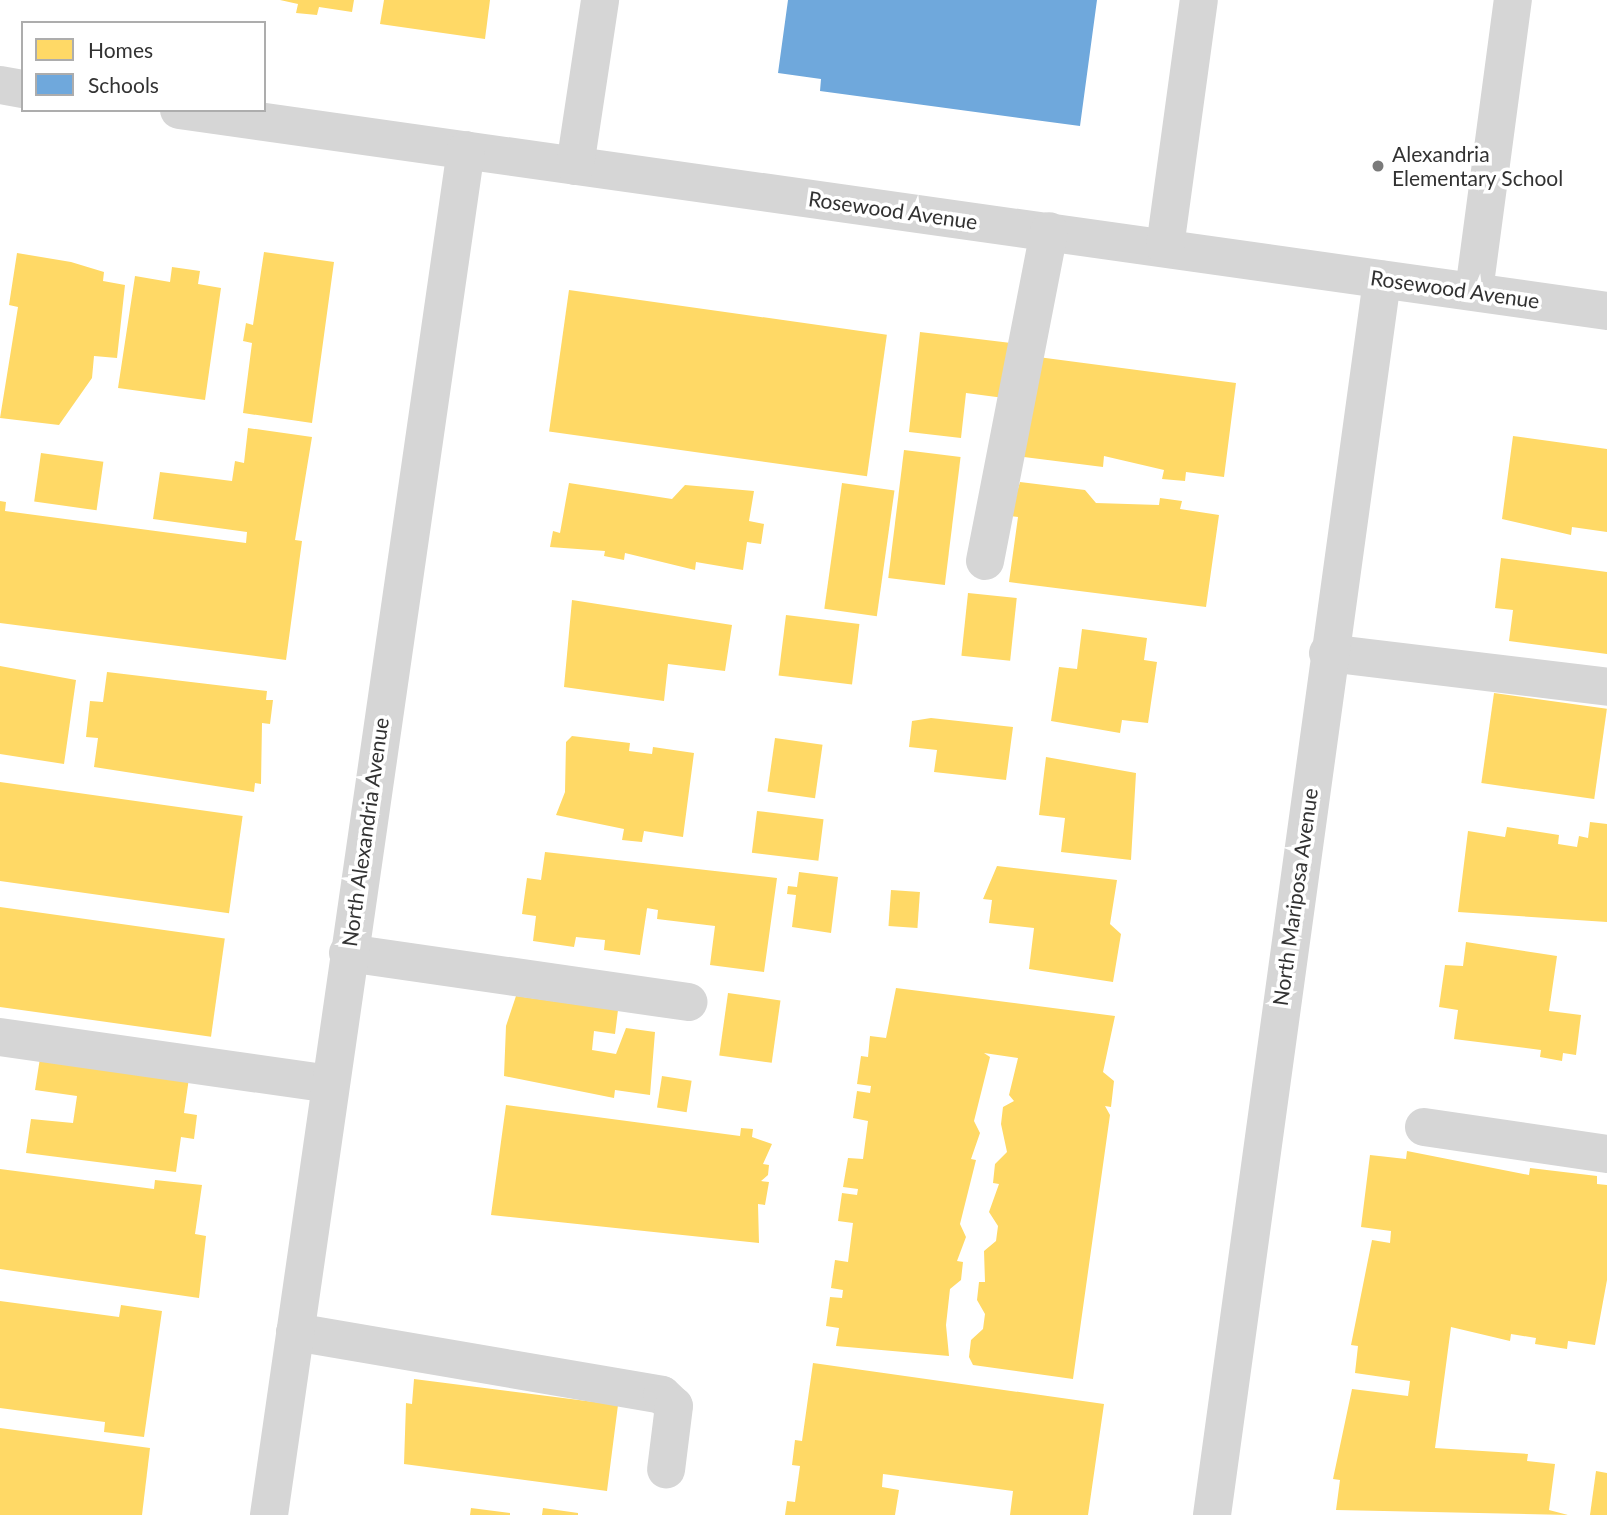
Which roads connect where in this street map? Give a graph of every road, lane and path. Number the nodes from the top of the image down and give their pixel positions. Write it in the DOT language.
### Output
graph roads {
  1 [pos="600,0"];
  2 [pos="1199,0"];
  3 [pos="1513,0"];
  4 [pos="0,85"];
  5 [pos="21,89"];
  6 [pos="193,112"];
  7 [pos="466,150"];
  8 [pos="575,166"];
  9 [pos="1049,231"];
  10 [pos="1165,247"];
  11 [pos="1382,280"];
  12 [pos="1474,291"];
  13 [pos="1607,311"];
  14 [pos="985,561"];
  15 [pos="1328,653"];
  16 [pos="1607,687"];
  17 [pos="348,953"];
  18 [pos="688,1002"];
  19 [pos="0,1037"];
  20 [pos="330,1084"];
  21 [pos="1424,1127"];
  22 [pos="1607,1154"];
  23 [pos="295,1332"];
  24 [pos="666,1470"];
  25 [pos="270,1515"];
  26 [pos="1212,1515"];
  1 -- 8 [label="street"];
  2 -- 10 [label="street"];
  3 -- 12 [label="street"];
  4 -- 5 [label="street"];
  6 -- 7 [label="street, Rosewood Avenue"];
  7 -- 8 [label="street, Rosewood Avenue"];
  7 -- 17 [label="street, North Alexandria Avenue"];
  8 -- 9 [label="street, Rosewood Avenue"];
  9 -- 10 [label="street, Rosewood Avenue"];
  9 -- 14 [label="street"];
  10 -- 11 [label="street, Rosewood Avenue"];
  11 -- 12 [label="street, Rosewood Avenue"];
  11 -- 15 [label="street, North Mariposa Avenue"];
  12 -- 13 [label="street, Rosewood Avenue"];
  15 -- 16 [label="street"];
  15 -- 26 [label="street, North Mariposa Avenue"];
  17 -- 18 [label="street"];
  17 -- 20 [label="street, North Alexandria Avenue"];
  19 -- 20 [label="street"];
  20 -- 23 [label="street, North Alexandria Avenue"];
  21 -- 22 [label="street"];
  23 -- 24 [label="street"];
  23 -- 25 [label="street, North Alexandria Avenue"];
}
